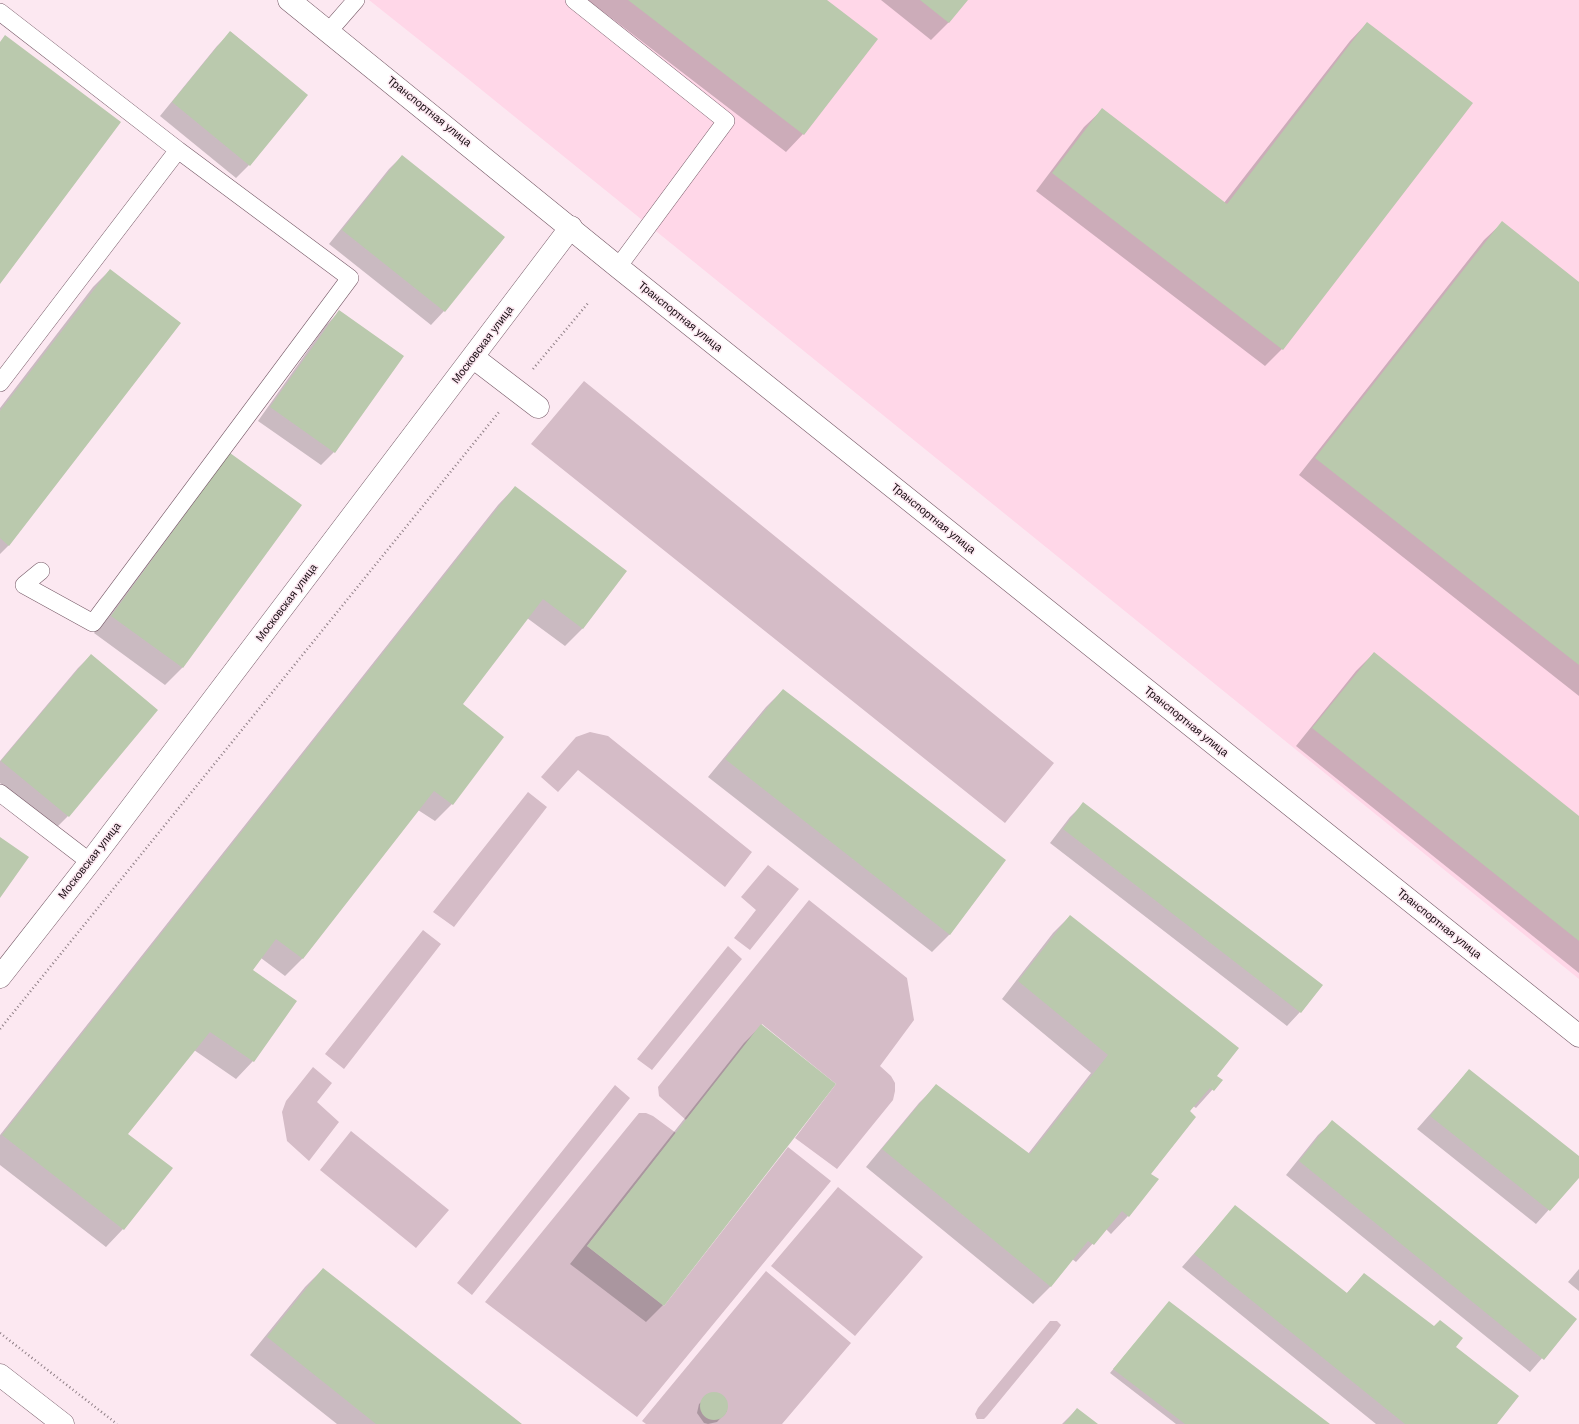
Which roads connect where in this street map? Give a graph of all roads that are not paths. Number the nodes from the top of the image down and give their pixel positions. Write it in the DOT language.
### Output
graph roads {
  1 [pos="289,0"];
  2 [pos="356,0"];
  3 [pos="574,0"];
  4 [pos="0,12"];
  5 [pos="328,31"];
  6 [pos="178,150"];
  7 [pos="571,227"];
  8 [pos="618,267"];
  9 [pos="474,358"];
  10 [pos="0,383"];
  11 [pos="538,407"];
  12 [pos="41,572"];
  13 [pos="0,793"];
  14 [pos="90,862"];
  15 [pos="0,977"];
  16 [pos="1579,1036"];
  17 [pos="0,1375"];
  18 [pos="63,1424"];
  1 -- 5 [label="street, Транспортная улица"];
  2 -- 5 [label="lane"];
  3 -- 8 [label="lane"];
  4 -- 6 [label="lane"];
  5 -- 7 [label="street, Транспортная улица"];
  6 -- 10 [label="lane"];
  6 -- 12 [label="lane"];
  7 -- 8 [label="street, Транспортная улица"];
  7 -- 9 [label="street, Московская улица"];
  8 -- 16 [label="street, Транспортная улица"];
  9 -- 11 [label="street"];
  9 -- 14 [label="street, Московская улица"];
  13 -- 14 [label="lane"];
  14 -- 15 [label="street, Московская улица"];
  17 -- 18 [label="street"];
}
